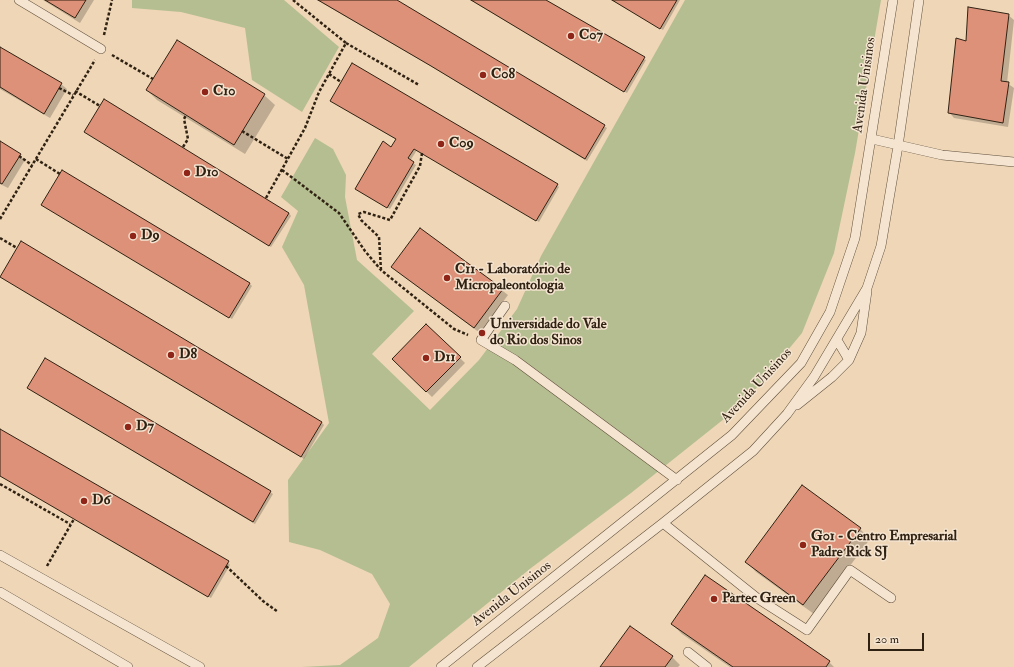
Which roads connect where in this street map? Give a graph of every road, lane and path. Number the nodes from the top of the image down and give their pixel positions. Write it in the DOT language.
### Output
graph roads {
  1 [pos="19,0"];
  2 [pos="112,0"];
  3 [pos="293,0"];
  4 [pos="893,0"];
  5 [pos="919,0"];
  6 [pos="346,43"];
  7 [pos="101,49"];
  8 [pos="329,74"];
  9 [pos="153,79"];
  10 [pos="341,82"];
  11 [pos="419,85"];
  12 [pos="60,88"];
  13 [pos="75,91"];
  14 [pos="73,95"];
  15 [pos="100,106"];
  16 [pos="186,115"];
  17 [pos="242,131"];
  18 [pos="872,139"];
  19 [pos="898,146"];
  20 [pos="183,147"];
  21 [pos="422,153"];
  22 [pos="19,156"];
  23 [pos="288,158"];
  24 [pos="36,159"];
  25 [pos="1014,162"];
  26 [pos="32,165"];
  27 [pos="282,170"];
  28 [pos="60,174"];
  29 [pos="266,198"];
  30 [pos="0,219"];
  31 [pos="0,238"];
  32 [pos="18,248"];
  33 [pos="381,270"];
  34 [pos="867,288"];
  35 [pos="505,306"];
  36 [pos="480,340"];
  37 [pos="837,340"];
  38 [pos="849,360"];
  39 [pos="787,414"];
  40 [pos="677,480"];
  41 [pos="0,484"];
  42 [pos="74,519"];
  43 [pos="663,523"];
  44 [pos="70,524"];
  45 [pos="0,555"];
  46 [pos="50,560"];
  47 [pos="226,566"];
  48 [pos="0,592"];
  49 [pos="891,598"];
  50 [pos="278,612"];
  51 [pos="688,652"];
  52 [pos="128,667"];
  53 [pos="200,667"];
  54 [pos="441,667"];
  55 [pos="477,667"];
  56 [pos="707,667"];
  1 -- 7 [label="lane"];
  2 -- 7 [label="path"];
  3 -- 6 [label="path"];
  4 -- 18 [label="lane, Avenida Unisinos"];
  5 -- 19 [label="lane"];
  6 -- 8 [label="path"];
  6 -- 11 [label="path"];
  7 -- 9 [label="path"];
  7 -- 13 [label="path"];
  8 -- 10 [label="path"];
  8 -- 23 [label="path"];
  12 -- 14 [label="path"];
  13 -- 14 [label="path"];
  13 -- 15 [label="path"];
  14 -- 24 [label="path"];
  16 -- 20 [label="path"];
  17 -- 23 [label="path"];
  18 -- 19 [label="lane"];
  18 -- 40 [label="lane, Avenida Unisinos"];
  19 -- 25 [label="lane"];
  19 -- 34 [label="lane"];
  21 -- 33 [label="path"];
  22 -- 26 [label="path"];
  23 -- 27 [label="path"];
  24 -- 26 [label="path"];
  24 -- 28 [label="path"];
  26 -- 30 [label="path"];
  27 -- 29 [label="path"];
  27 -- 33 [label="path"];
  31 -- 32 [label="path"];
  33 -- 36 [label="path"];
  34 -- 37 [label="lane"];
  34 -- 38 [label="lane"];
  35 -- 36 [label="lane"];
  36 -- 40 [label="lane"];
  37 -- 38 [label="lane"];
  37 -- 39 [label="lane"];
  38 -- 39 [label="lane"];
  39 -- 43 [label="lane"];
  40 -- 54 [label="lane, Avenida Unisinos"];
  41 -- 44 [label="path"];
  42 -- 44 [label="path"];
  43 -- 49 [label="lane"];
  43 -- 55 [label="lane"];
  44 -- 46 [label="path"];
  45 -- 53 [label="lane"];
  47 -- 50 [label="path"];
  48 -- 52 [label="lane"];
  51 -- 56 [label="lane"];
}
